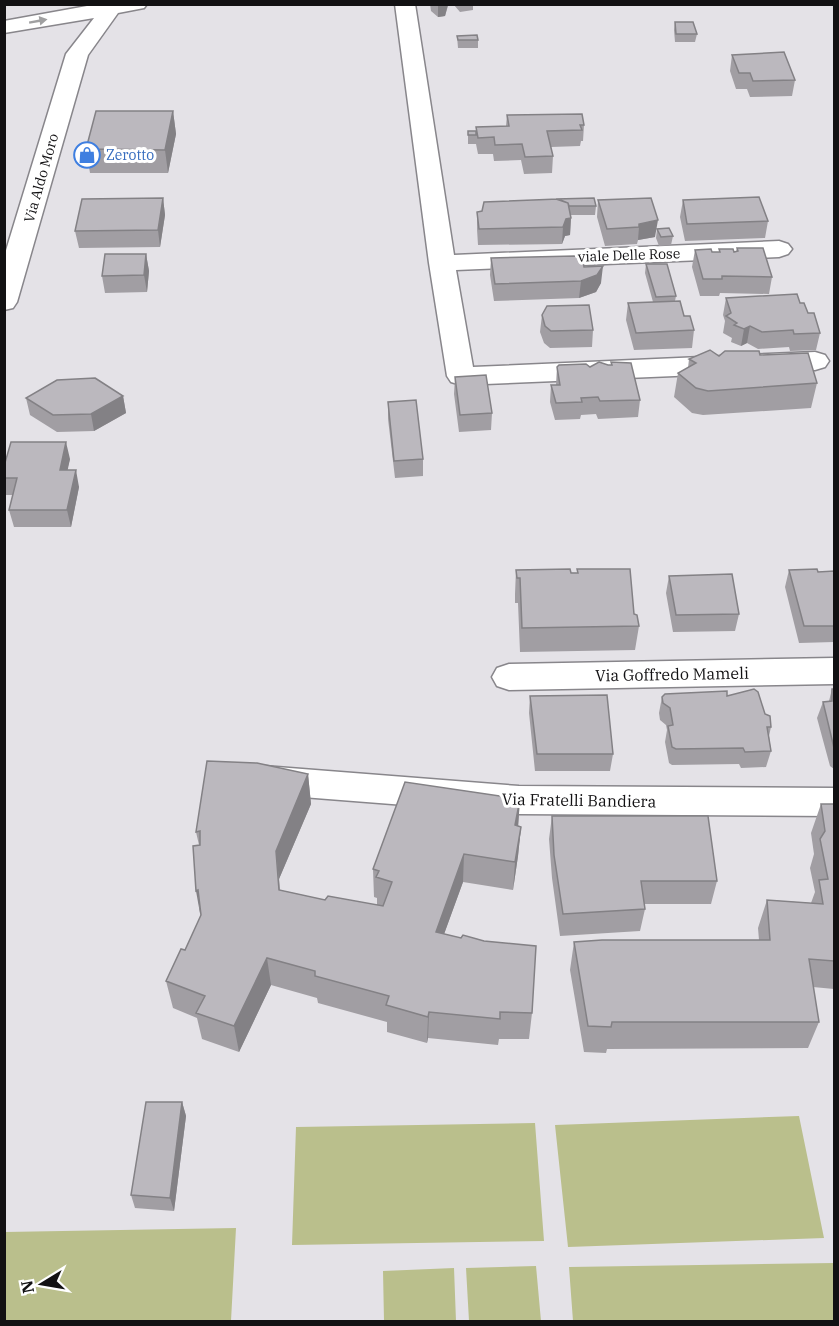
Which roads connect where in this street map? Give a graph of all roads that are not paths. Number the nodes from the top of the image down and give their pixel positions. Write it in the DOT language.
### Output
graph roads {
  1 [pos="137,4"];
  2 [pos="405,4"];
  3 [pos="111,9"];
  4 [pos="70,15"];
  5 [pos="4,27"];
  6 [pos="76,54"];
  7 [pos="779,249"];
  8 [pos="442,262"];
  9 [pos="5,296"];
  10 [pos="815,361"];
  11 [pos="834,671"];
  12 [pos="509,677"];
  13 [pos="252,779"];
  14 [pos="834,802"];
  1 -- 3 [label="street"];
  2 -- 8 [label="street"];
  3 -- 4 [label="street"];
  3 -- 6 [label="street, Via Aldo Moro"];
  5 -- 4 [label="street, one-way"];
  4 -- 6 [label="street, Via Aldo Moro"];
  6 -- 9 [label="street, Via Aldo Moro"];
  7 -- 8 [label="street, viale Delle Rose"];
  8 -- 10 [label="street"];
  11 -- 12 [label="street, Via Goffredo Mameli"];
  13 -- 14 [label="street, Via Fratelli Bandiera"];
}
